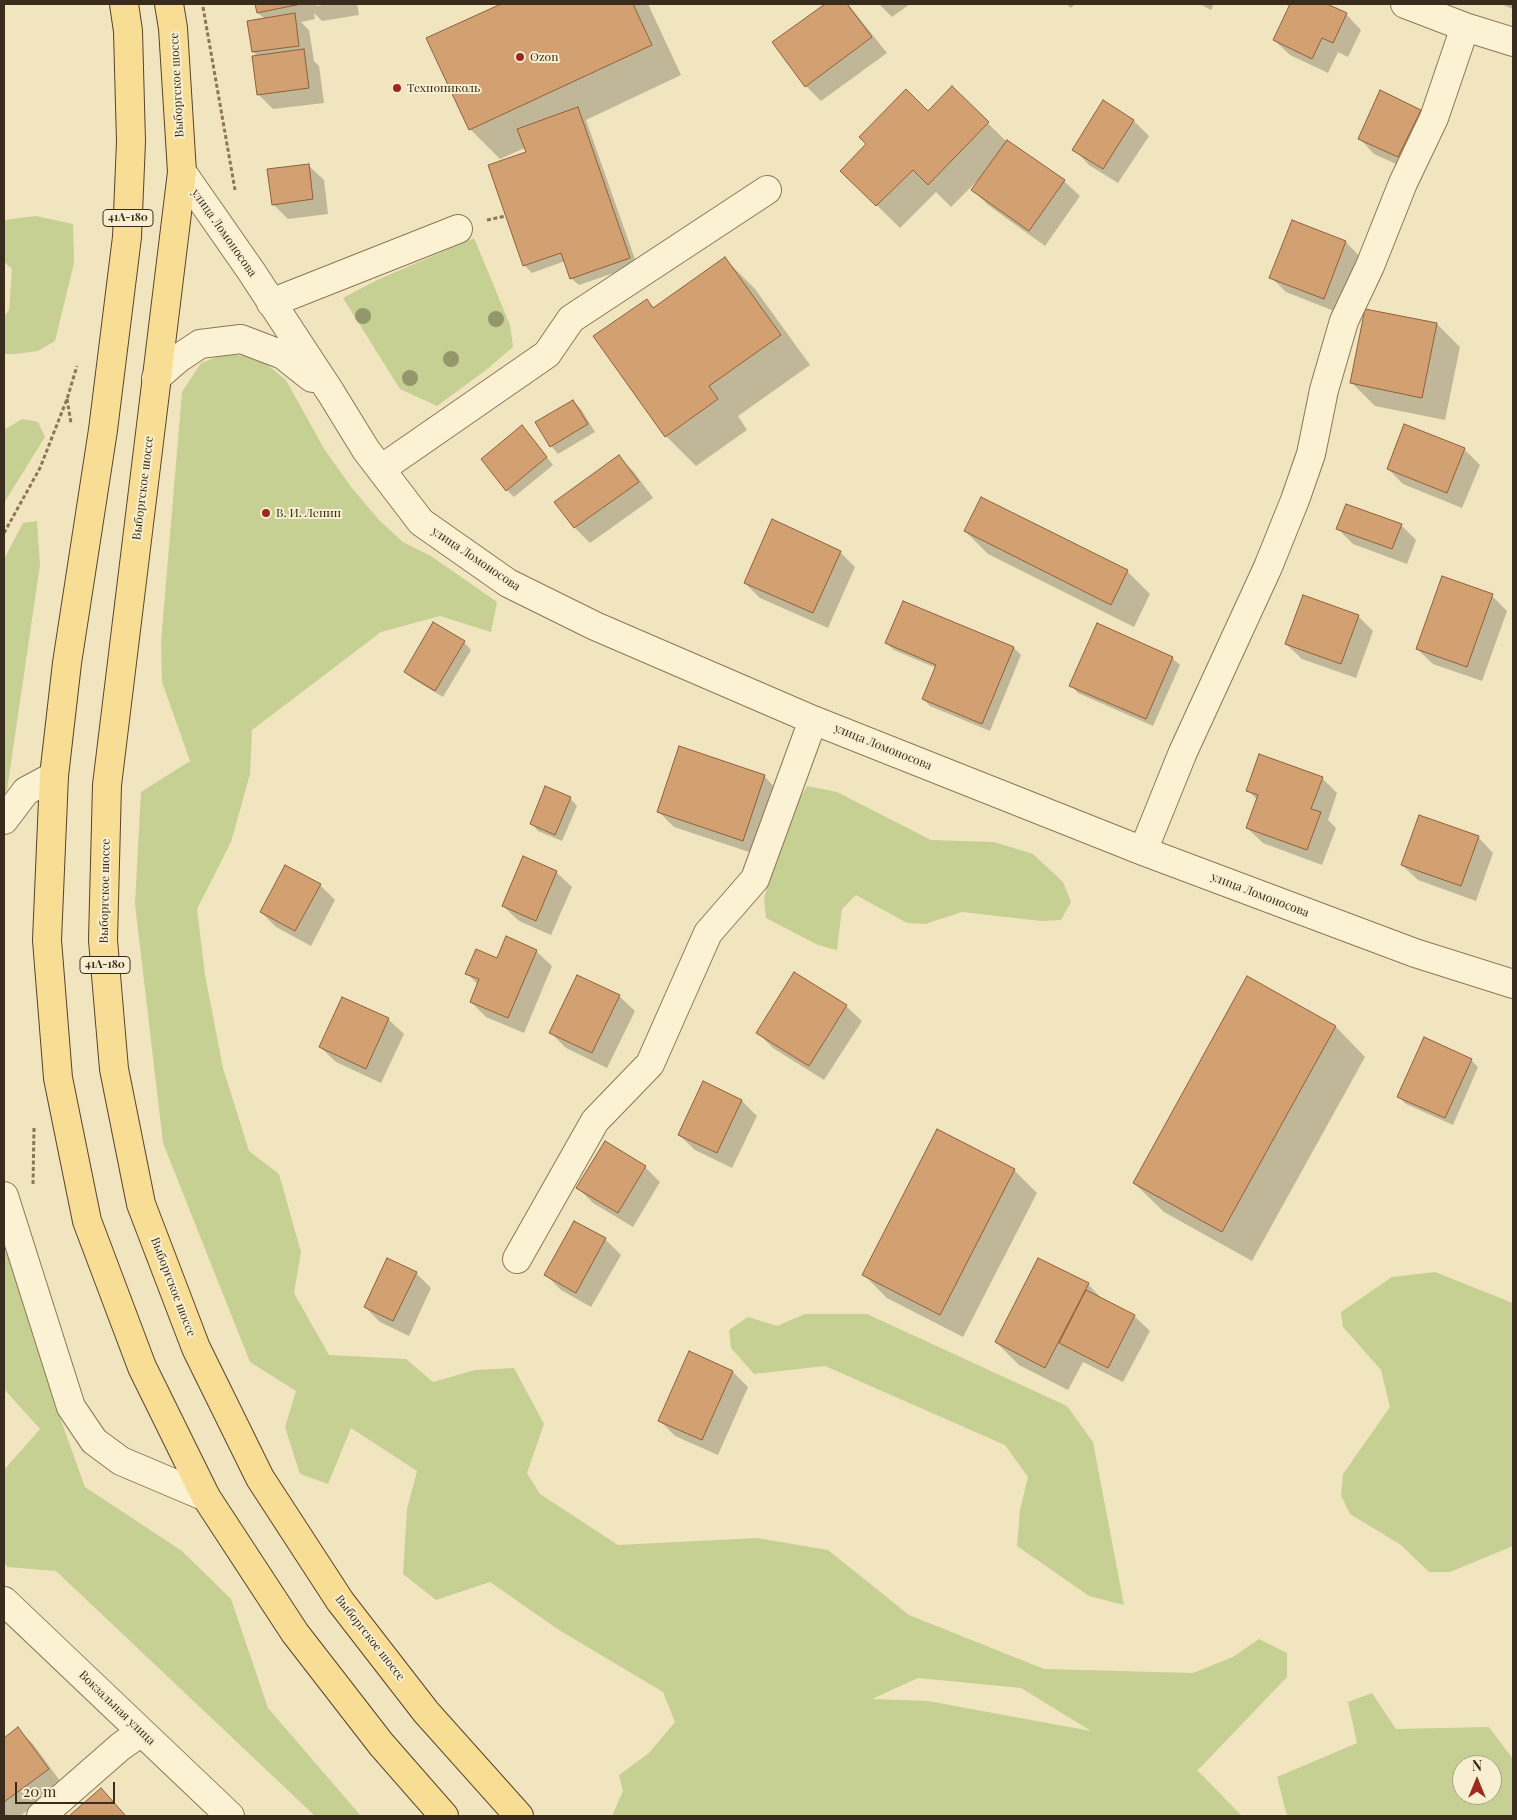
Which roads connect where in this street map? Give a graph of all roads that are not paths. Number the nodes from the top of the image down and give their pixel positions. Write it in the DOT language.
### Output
graph roads {
  1 [pos="124,4"];
  2 [pos="169,4"];
  3 [pos="1405,4"];
  4 [pos="1435,9"];
  5 [pos="1465,27"];
  6 [pos="1513,42"];
  7 [pos="182,172"];
  8 [pos="767,190"];
  9 [pos="458,229"];
  10 [pos="272,303"];
  11 [pos="156,378"];
  12 [pos="331,393"];
  13 [pos="381,469"];
  14 [pos="814,720"];
  15 [pos="54,776"];
  16 [pos="4,820"];
  17 [pos="1143,851"];
  18 [pos="1513,984"];
  19 [pos="4,1196"];
  20 [pos="517,1260"];
  21 [pos="206,1497"];
  22 [pos="4,1601"];
  23 [pos="141,1732"];
  24 [pos="40,1816"];
  25 [pos="230,1816"];
  26 [pos="444,1816"];
  27 [pos="519,1816"];
  1 -- 15 [label="main road, 41А-180"];
  2 -- 7 [label="main road, Выборгское шоссе / 41А-180"];
  3 -- 4 [label="street"];
  4 -- 5 [label="street"];
  5 -- 6 [label="street"];
  5 -- 17 [label="street"];
  7 -- 10 [label="street, улица Ломоносова"];
  7 -- 11 [label="main road, Выборгское шоссе / 41А-180"];
  8 -- 13 [label="street"];
  9 -- 10 [label="street"];
  10 -- 12 [label="street, улица Ломоносова"];
  11 -- 12 [label="street, улица Ломоносова"];
  11 -- 27 [label="main road, Выборгское шоссе / 41А-180"];
  12 -- 13 [label="street, улица Ломоносова"];
  13 -- 14 [label="street, улица Ломоносова"];
  14 -- 17 [label="street, улица Ломоносова"];
  14 -- 20 [label="street"];
  15 -- 16 [label="street"];
  15 -- 21 [label="main road, 41А-180"];
  17 -- 18 [label="street, улица Ломоносова"];
  19 -- 21 [label="street"];
  21 -- 26 [label="main road, 41А-180"];
  22 -- 23 [label="street, Вокзальная улица"];
  23 -- 24 [label="street"];
  23 -- 25 [label="street, Вокзальная улица"];
}
